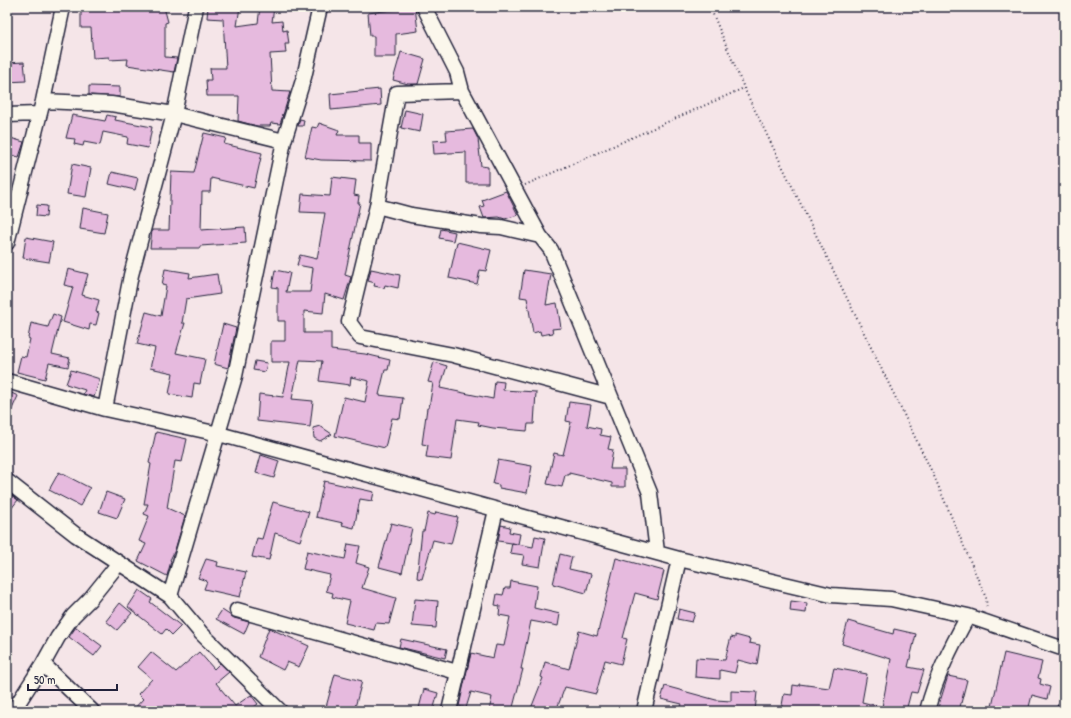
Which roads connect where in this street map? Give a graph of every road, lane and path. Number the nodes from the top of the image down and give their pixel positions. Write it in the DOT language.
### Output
graph roads {
  1 [pos="62,7"];
  2 [pos="196,7"];
  3 [pos="320,7"];
  4 [pos="424,7"];
  5 [pos="710,7"];
  6 [pos="744,88"];
  7 [pos="462,91"];
  8 [pos="41,107"];
  9 [pos="174,114"];
  10 [pos="7,115"];
  11 [pos="284,141"];
  12 [pos="515,189"];
  13 [pos="377,206"];
  14 [pos="540,236"];
  15 [pos="7,243"];
  16 [pos="7,381"];
  17 [pos="611,397"];
  18 [pos="105,408"];
  19 [pos="219,434"];
  20 [pos="7,481"];
  21 [pos="496,510"];
  22 [pos="657,552"];
  23 [pos="679,558"];
  24 [pos="119,563"];
  25 [pos="170,596"];
  26 [pos="237,610"];
  27 [pos="968,616"];
  28 [pos="988,622"];
  29 [pos="1064,649"];
  30 [pos="42,664"];
  31 [pos="458,672"];
  32 [pos="13,711"];
  33 [pos="92,711"];
  34 [pos="280,711"];
  35 [pos="449,711"];
  36 [pos="644,711"];
  37 [pos="928,711"];
  1 -- 8 [label="street"];
  2 -- 9 [label="street"];
  3 -- 11 [label="street"];
  4 -- 7 [label="street"];
  5 -- 6 [label="path"];
  6 -- 12 [label="path"];
  6 -- 28 [label="path"];
  7 -- 12 [label="street"];
  7 -- 13 [label="street"];
  8 -- 9 [label="street"];
  8 -- 10 [label="street"];
  8 -- 15 [label="street"];
  9 -- 11 [label="street"];
  9 -- 18 [label="street"];
  11 -- 19 [label="street"];
  12 -- 14 [label="street"];
  13 -- 14 [label="street"];
  13 -- 17 [label="street"];
  14 -- 17 [label="street"];
  16 -- 18 [label="street"];
  17 -- 22 [label="street"];
  18 -- 19 [label="street"];
  19 -- 21 [label="street"];
  19 -- 25 [label="street"];
  20 -- 24 [label="street"];
  21 -- 22 [label="street"];
  21 -- 31 [label="street"];
  22 -- 23 [label="street"];
  23 -- 27 [label="street"];
  23 -- 36 [label="street"];
  24 -- 25 [label="street"];
  24 -- 30 [label="street"];
  25 -- 34 [label="street"];
  26 -- 31 [label="street"];
  27 -- 28 [label="street"];
  27 -- 37 [label="street"];
  28 -- 29 [label="street"];
  30 -- 32 [label="street"];
  30 -- 33 [label="street"];
  31 -- 35 [label="street"];
}
